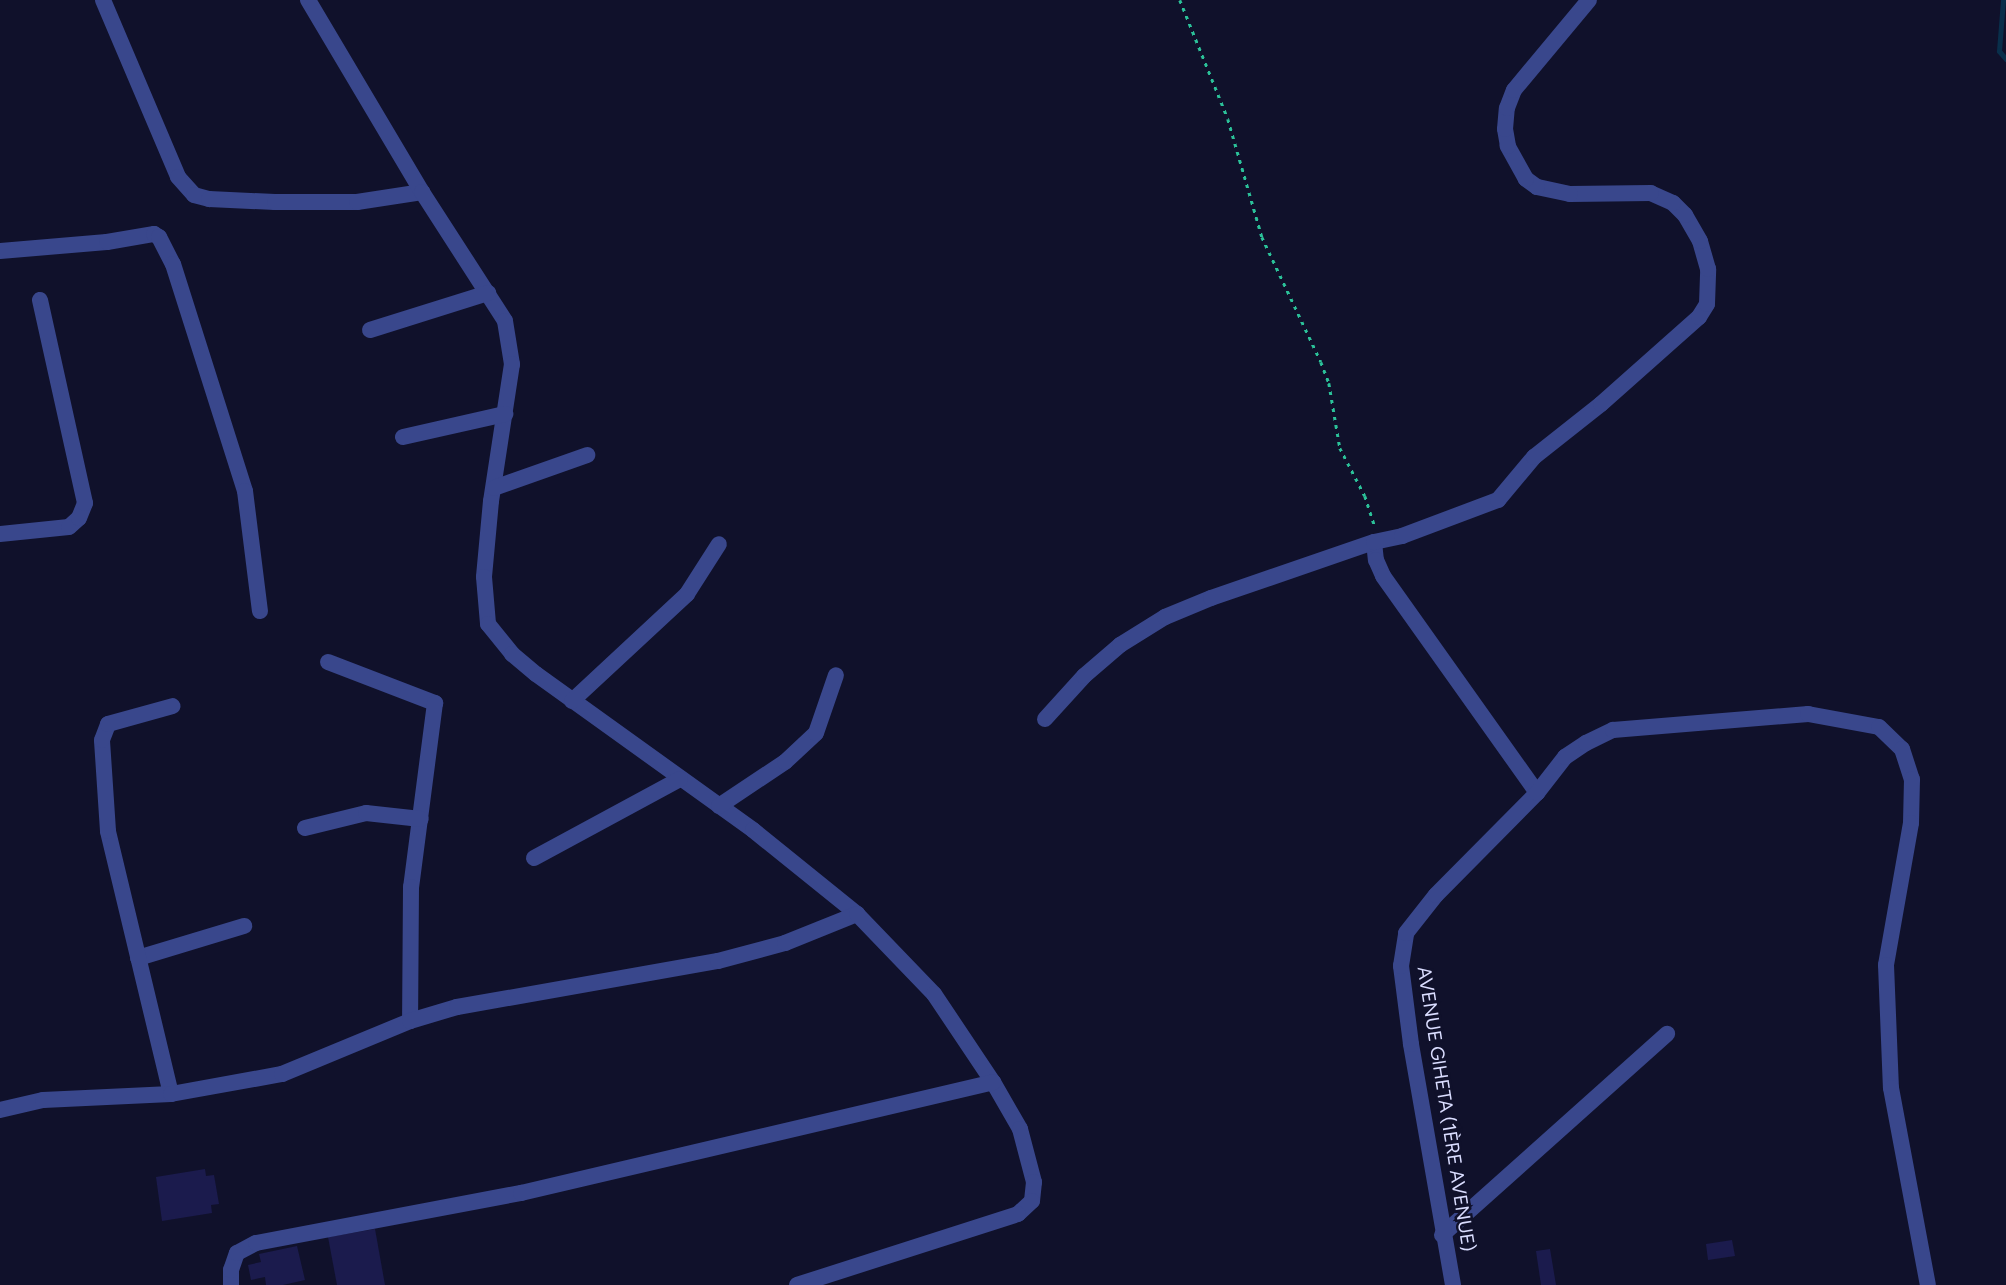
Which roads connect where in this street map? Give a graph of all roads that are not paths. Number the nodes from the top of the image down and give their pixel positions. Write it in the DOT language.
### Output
graph roads {
  1 [pos="103,0"];
  2 [pos="308,0"];
  3 [pos="1588,0"];
  4 [pos="422,192"];
  5 [pos="0,251"];
  6 [pos="488,293"];
  7 [pos="40,300"];
  8 [pos="370,330"];
  9 [pos="505,414"];
  10 [pos="403,437"];
  11 [pos="587,455"];
  12 [pos="494,488"];
  13 [pos="0,534"];
  14 [pos="1374,542"];
  15 [pos="719,544"];
  16 [pos="260,611"];
  17 [pos="328,662"];
  18 [pos="836,675"];
  19 [pos="572,701"];
  20 [pos="173,706"];
  21 [pos="1045,719"];
  22 [pos="680,779"];
  23 [pos="1537,793"];
  24 [pos="719,807"];
  25 [pos="421,819"];
  26 [pos="305,828"];
  27 [pos="534,858"];
  28 [pos="857,914"];
  29 [pos="244,926"];
  30 [pos="138,958"];
  31 [pos="410,1021"];
  32 [pos="1667,1034"];
  33 [pos="993,1082"];
  34 [pos="171,1094"];
  35 [pos="0,1110"];
  36 [pos="1442,1234"];
  37 [pos="821,1282"];
  38 [pos="231,1285"];
  39 [pos="797,1285"];
  40 [pos="1453,1285"];
  41 [pos="1928,1285"];
  1 -- 4 [label="street"];
  2 -- 4 [label="street"];
  3 -- 14 [label="street"];
  4 -- 6 [label="street"];
  5 -- 16 [label="street"];
  6 -- 8 [label="street"];
  6 -- 9 [label="street"];
  7 -- 13 [label="street"];
  9 -- 10 [label="street"];
  9 -- 12 [label="street"];
  11 -- 12 [label="street"];
  12 -- 19 [label="street"];
  14 -- 21 [label="street"];
  14 -- 23 [label="street"];
  15 -- 19 [label="street"];
  17 -- 25 [label="street"];
  18 -- 24 [label="street"];
  19 -- 22 [label="street"];
  20 -- 30 [label="street"];
  22 -- 24 [label="street"];
  22 -- 27 [label="street"];
  23 -- 36 [label="street, AVENUE GIHETA (1ÈRE AVENUE)"];
  23 -- 41 [label="street, AVENUE GIHETA (1ÈRE AVENUE)"];
  24 -- 28 [label="street"];
  25 -- 26 [label="street"];
  25 -- 31 [label="street"];
  28 -- 31 [label="street"];
  28 -- 33 [label="street"];
  29 -- 30 [label="street"];
  30 -- 34 [label="street"];
  31 -- 34 [label="street"];
  32 -- 36 [label="street"];
  33 -- 37 [label="street"];
  33 -- 38 [label="street"];
  34 -- 35 [label="street"];
  36 -- 40 [label="street, AVENUE GIHETA (1ÈRE AVENUE)"];
  37 -- 39 [label="street"];
}
